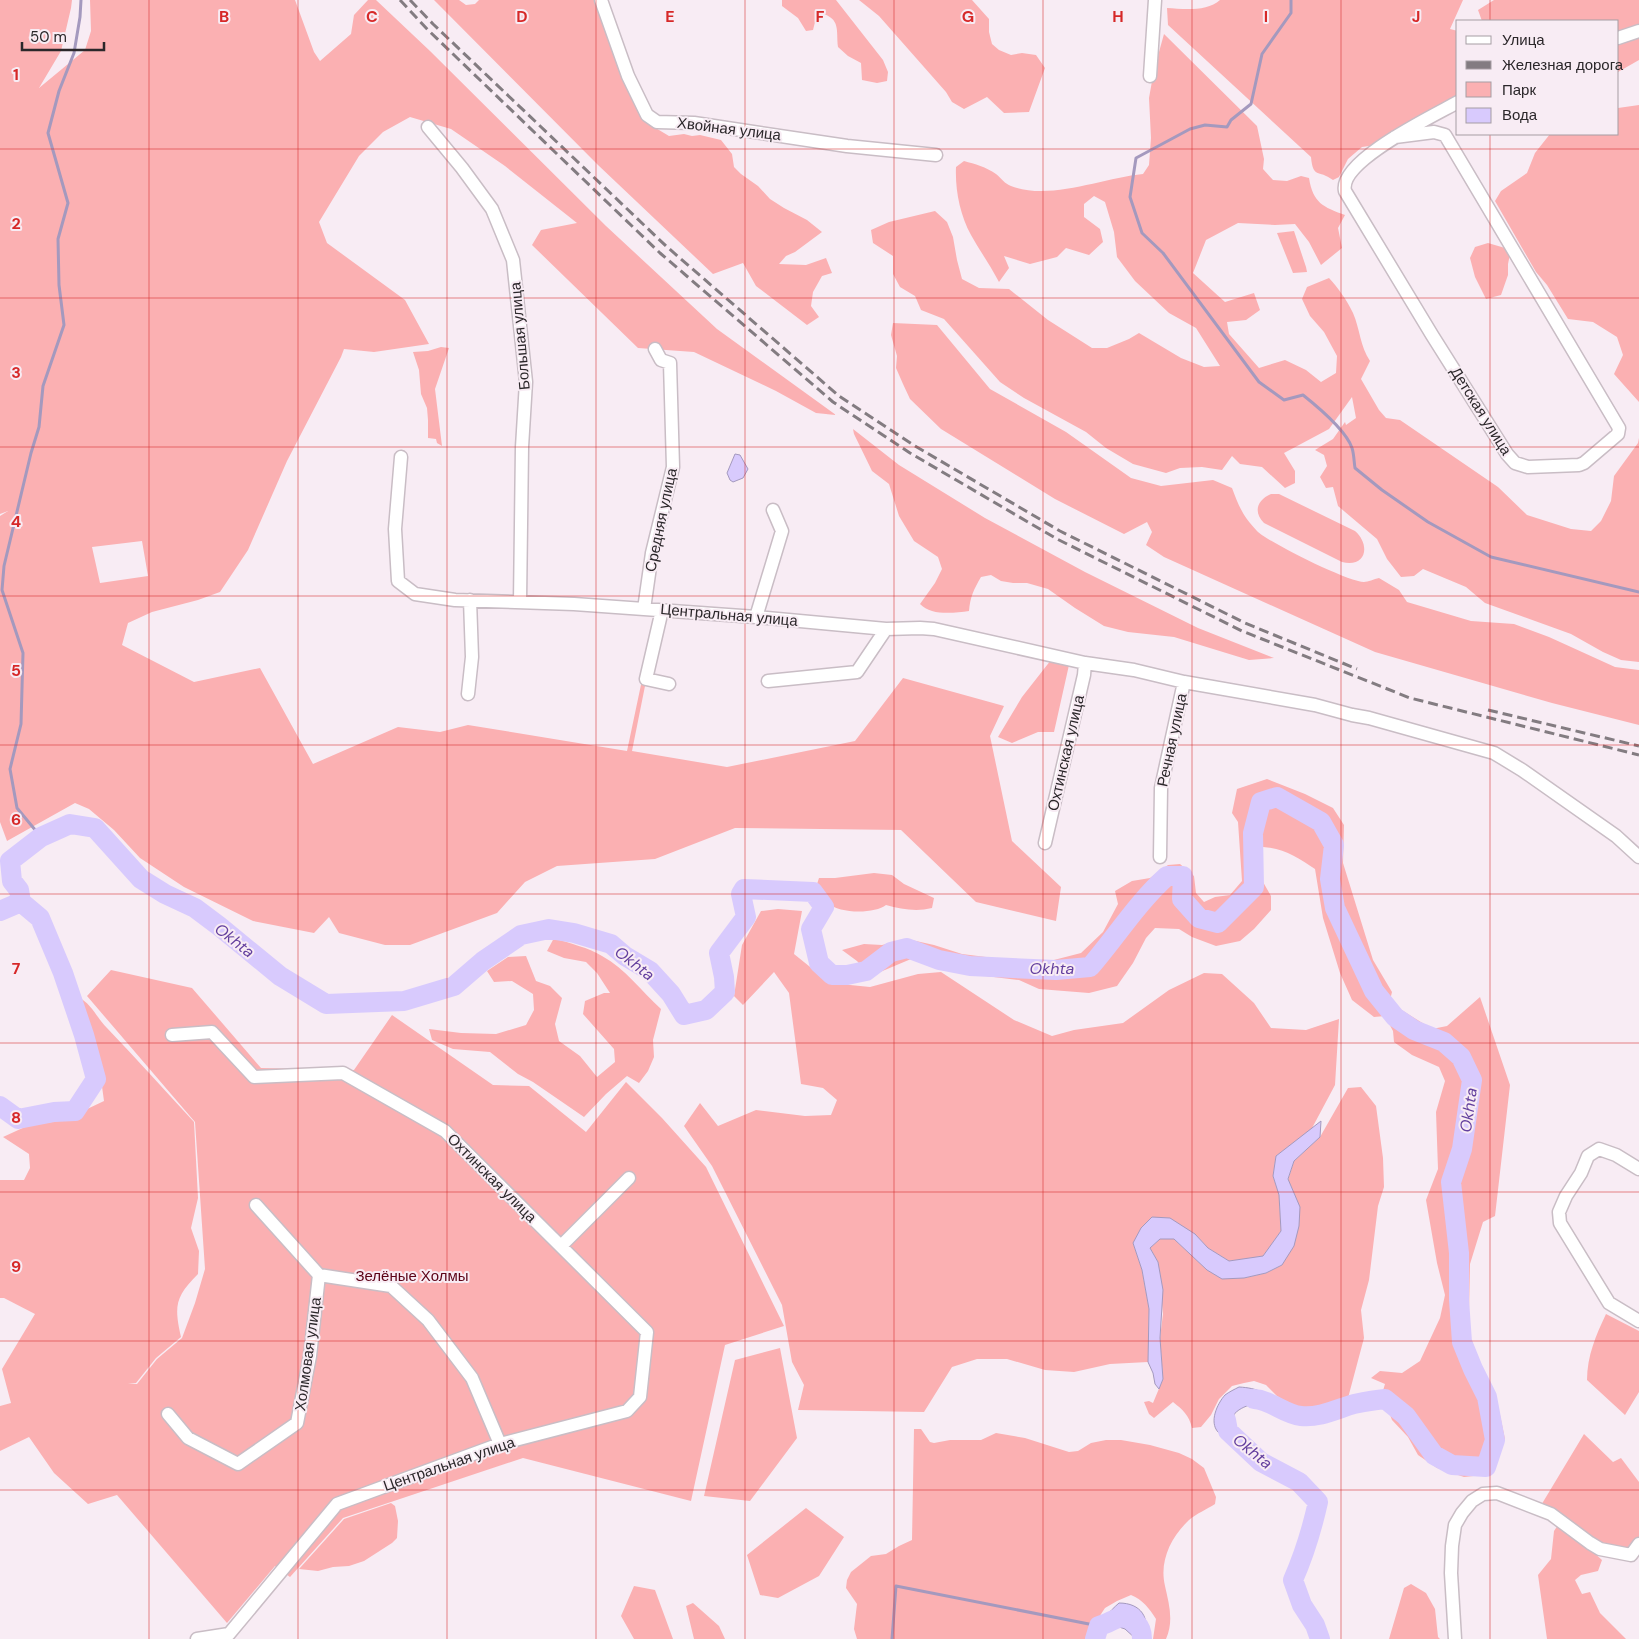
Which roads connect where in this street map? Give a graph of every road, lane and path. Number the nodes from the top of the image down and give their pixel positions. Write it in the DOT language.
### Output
graph roads {
  1 [pos="601,0"];
  2 [pos="1155,0"];
  3 [pos="1639,31"];
  4 [pos="1619,38"];
  5 [pos="1150,76"];
  6 [pos="1456,103"];
  7 [pos="428,127"];
  8 [pos="1395,138"];
  9 [pos="936,155"];
  10 [pos="655,349"];
  11 [pos="401,457"];
  12 [pos="773,510"];
  13 [pos="470,600"];
  14 [pos="520,602"];
  15 [pos="644,609"];
  16 [pos="662,610"];
  17 [pos="756,617"];
  18 [pos="886,629"];
  19 [pos="1085,663"];
  20 [pos="768,681"];
  21 [pos="1184,682"];
  22 [pos="668,684"];
  23 [pos="468,694"];
  24 [pos="1045,843"];
  25 [pos="1160,857"];
  26 [pos="1639,857"];
  27 [pos="172,1035"];
  28 [pos="1639,1169"];
  29 [pos="629,1178"];
  30 [pos="256,1205"];
  31 [pos="561,1246"];
  32 [pos="319,1275"];
  33 [pos="1639,1321"];
  34 [pos="640,1397"];
  35 [pos="168,1414"];
  36 [pos="500,1444"];
  37 [pos="1639,1544"];
  38 [pos="197,1639"];
  39 [pos="1455,1639"];
  1 -- 9 [label="street, Хвойная улица"];
  2 -- 5 [label="street"];
  3 -- 4 [label="street"];
  6 -- 8 [label="street"];
  7 -- 14 [label="street, Большая улица"];
  8 -- 8 [label="street, Детская улица"];
  10 -- 15 [label="street, Средняя улица"];
  11 -- 13 [label="street, Центральная улица"];
  12 -- 17 [label="street"];
  13 -- 14 [label="street, Центральная улица"];
  13 -- 23 [label="street"];
  14 -- 15 [label="street, Центральная улица"];
  15 -- 16 [label="street, Центральная улица"];
  16 -- 17 [label="street, Центральная улица"];
  16 -- 22 [label="street"];
  17 -- 18 [label="street, Центральная улица"];
  18 -- 19 [label="street, Центральная улица"];
  18 -- 20 [label="street"];
  19 -- 21 [label="street, Центральная улица"];
  19 -- 24 [label="street, Охтинская улица"];
  21 -- 25 [label="street, Речная улица"];
  21 -- 26 [label="street, Центральная улица"];
  27 -- 31 [label="street, Охтинская улица"];
  28 -- 33 [label="street"];
  29 -- 31 [label="street"];
  30 -- 32 [label="street"];
  31 -- 34 [label="street, Охтинская улица"];
  32 -- 35 [label="street, Холмовая улица"];
  32 -- 36 [label="street"];
  34 -- 36 [label="street, Центральная улица"];
  36 -- 38 [label="street, Центральная улица"];
  37 -- 39 [label="street"];
}
